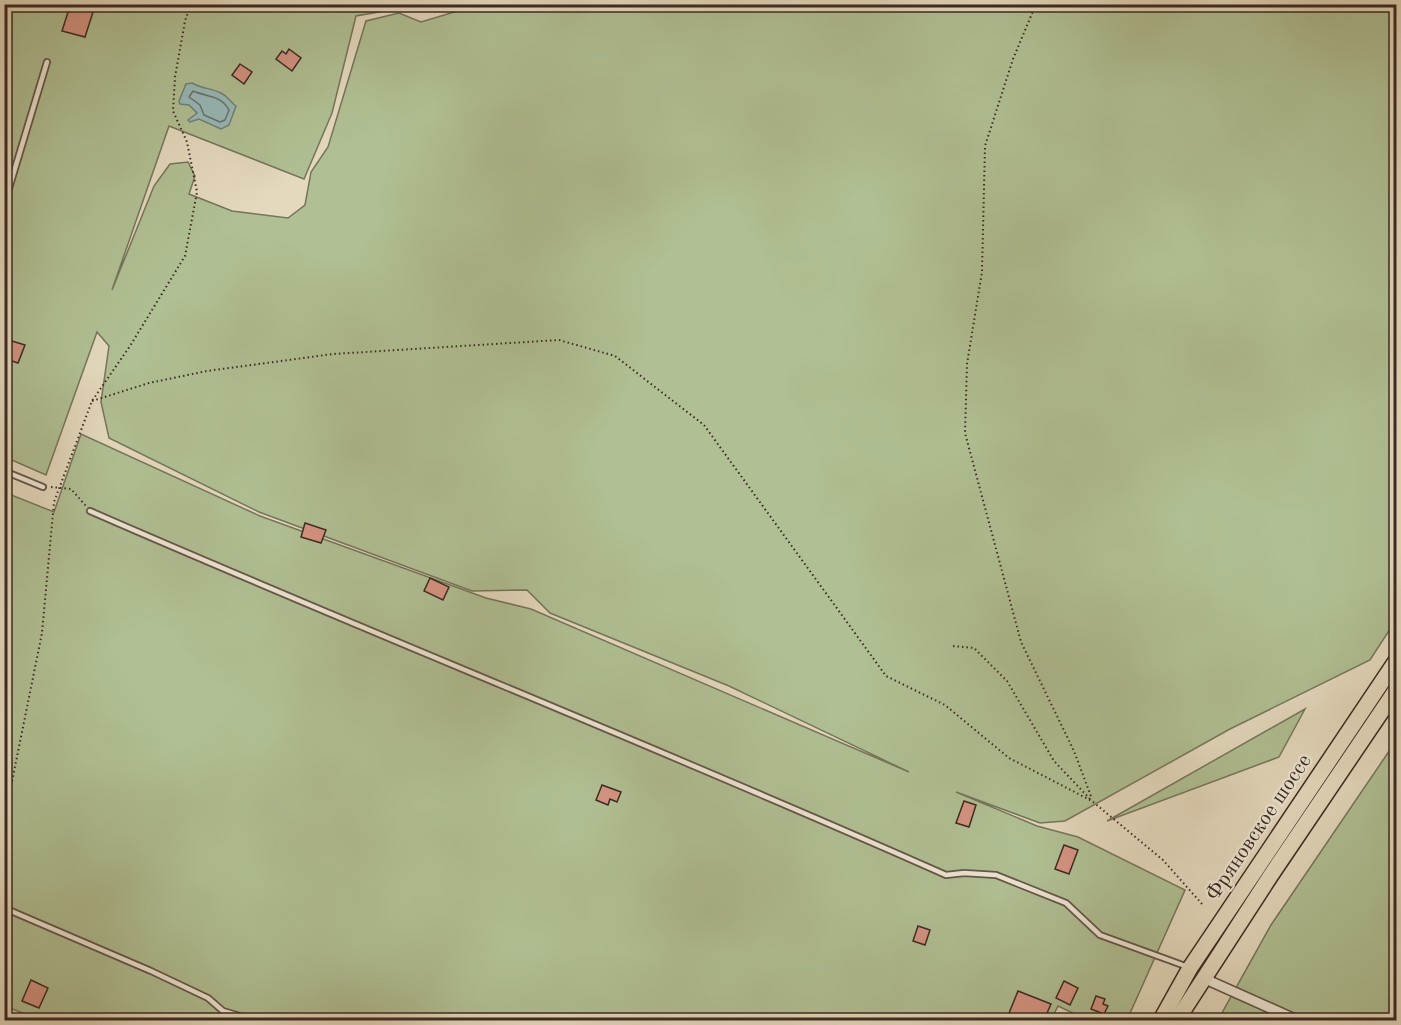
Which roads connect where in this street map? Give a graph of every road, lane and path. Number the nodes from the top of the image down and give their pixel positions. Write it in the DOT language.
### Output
graph roads {
  1 [pos="191,4"];
  2 [pos="1036,4"];
  3 [pos="47,62"];
  4 [pos="4,205"];
  5 [pos="92,401"];
  6 [pos="4,471"];
  7 [pos="42,487"];
  8 [pos="58,487"];
  9 [pos="90,511"];
  10 [pos="954,646"];
  11 [pos="1396,661"];
  12 [pos="1396,690"];
  13 [pos="1092,801"];
  14 [pos="4,821"];
  15 [pos="1202,904"];
  16 [pos="4,908"];
  17 [pos="1190,968"];
  18 [pos="1203,978"];
  19 [pos="253,1020"];
  20 [pos="1161,1020"];
  21 [pos="1177,1020"];
  22 [pos="1297,1020"];
  1 -- 5 [label="path"];
  2 -- 13 [label="path"];
  3 -- 4 [label="lane"];
  5 -- 8 [label="path"];
  5 -- 13 [label="path"];
  6 -- 7 [label="lane"];
  7 -- 8 [label="path"];
  8 -- 9 [label="path"];
  8 -- 14 [label="path"];
  9 -- 17 [label="lane"];
  10 -- 13 [label="path"];
  11 -- 17 [label="main road, Фряновское шоссе"];
  12 -- 18 [label="main road, Фряновское шоссе"];
  13 -- 15 [label="path"];
  16 -- 19 [label="lane"];
  17 -- 20 [label="main road, Фряновское шоссе"];
  18 -- 21 [label="main road, Фряновское шоссе"];
  18 -- 22 [label="street"];
}
